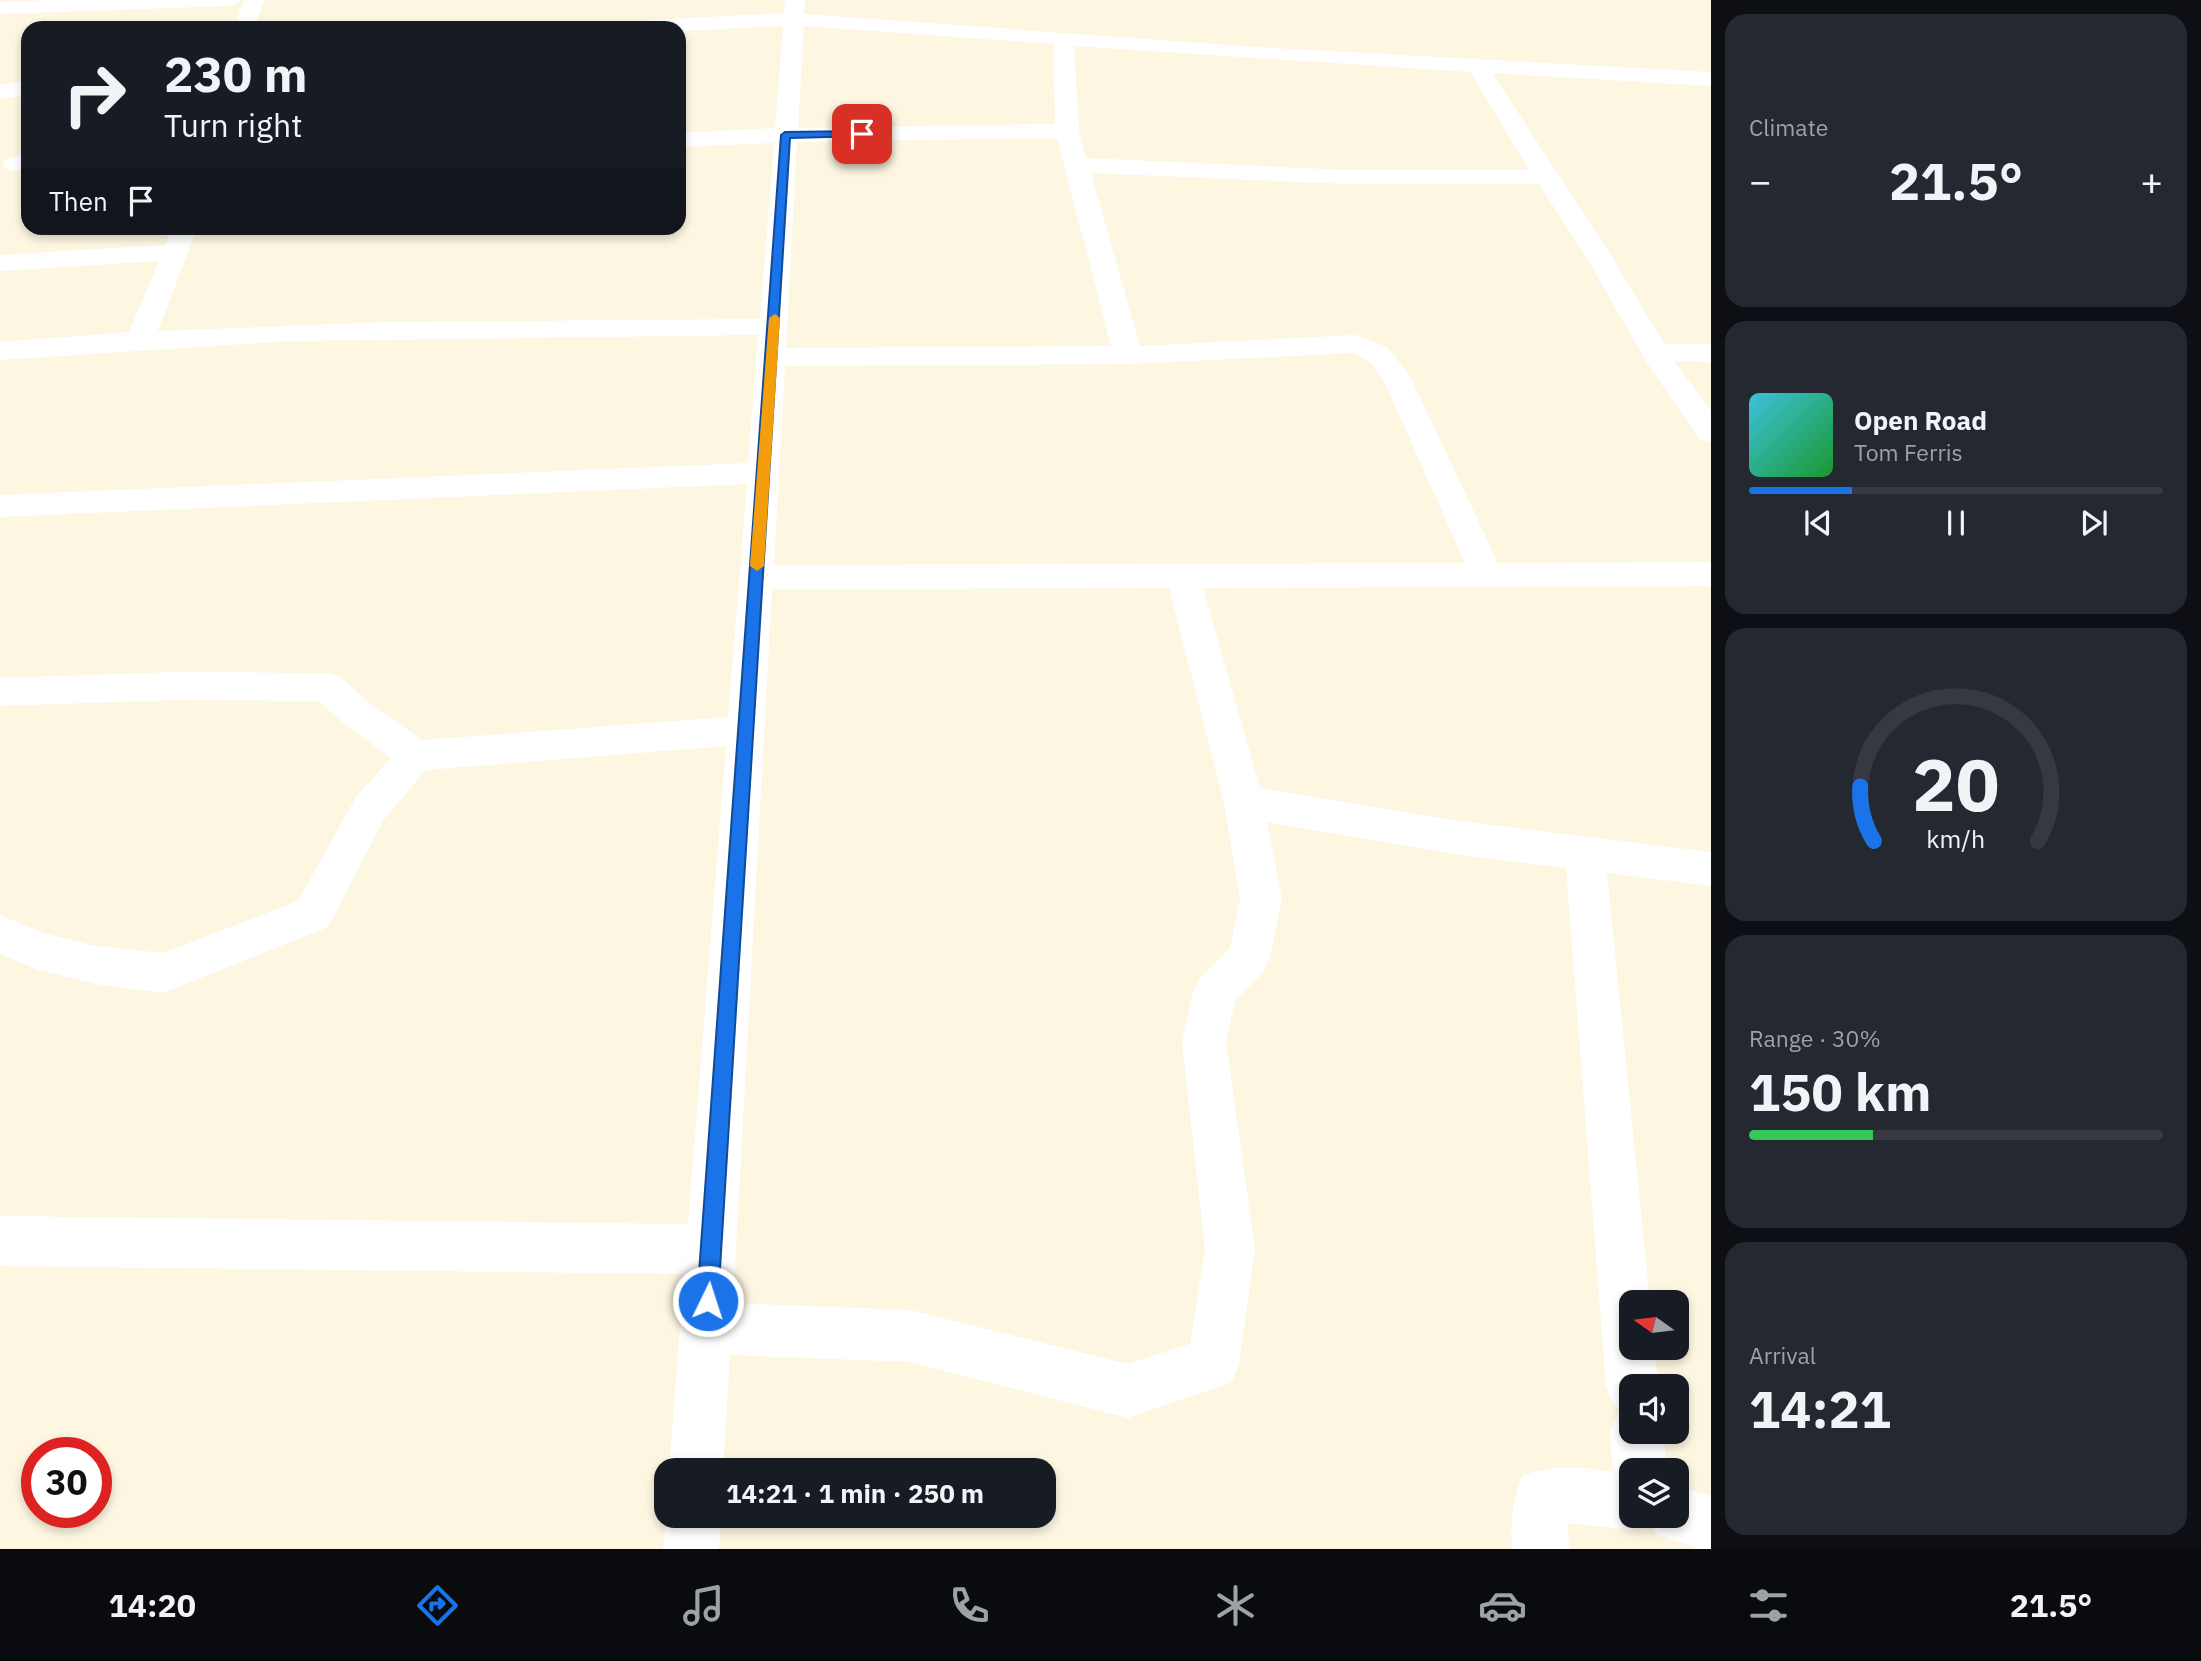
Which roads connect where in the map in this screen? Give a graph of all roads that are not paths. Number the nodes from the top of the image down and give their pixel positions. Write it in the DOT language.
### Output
graph roads {
  1 [pos="230,0"];
  2 [pos="254,0"];
  3 [pos="658,0"];
  4 [pos="0,8"];
  5 [pos="794,10"];
  6 [pos="246,21"];
  7 [pos="657,21"];
  8 [pos="686,23"];
  9 [pos="1063,38"];
  10 [pos="1477,66"];
  11 [pos="1711,79"];
  12 [pos="21,89"];
  13 [pos="0,92"];
  14 [pos="1067,131"];
  15 [pos="785,135"];
  16 [pos="686,141"];
  17 [pos="1075,165"];
  18 [pos="1546,177"];
  19 [pos="182,235"];
  20 [pos="174,252"];
  21 [pos="0,263"];
  22 [pos="140,340"];
  23 [pos="773,342"];
  24 [pos="0,351"];
  25 [pos="1656,352"];
  26 [pos="1711,353"];
  27 [pos="1128,355"];
  28 [pos="1711,432"];
  29 [pos="764,473"];
  30 [pos="0,506"];
  31 [pos="1711,574"];
  32 [pos="1487,575"];
  33 [pos="1183,576"];
  34 [pos="757,577"];
  35 [pos="0,692"];
  36 [pos="747,730"];
  37 [pos="416,756"];
  38 [pos="1244,803"];
  39 [pos="1584,853"];
  40 [pos="1711,869"];
  41 [pos="0,934"];
  42 [pos="0,1241"];
  43 [pos="711,1249"];
  44 [pos="706,1328"];
  45 [pos="1631,1374"];
  46 [pos="697,1458"];
  47 [pos="1619,1500"];
  48 [pos="1689,1518"];
  49 [pos="1711,1524"];
  50 [pos="692,1528"];
  51 [pos="691,1549"];
  52 [pos="1541,1549"];
  1 -- 4 [label="street"];
  2 -- 6 [label="street"];
  3 -- 7 [label="street"];
  5 -- 8 [label="street"];
  5 -- 9 [label="street"];
  5 -- 15 [label="street"];
  9 -- 10 [label="street"];
  9 -- 14 [label="street"];
  10 -- 11 [label="street"];
  10 -- 18 [label="street"];
  12 -- 13 [label="street"];
  14 -- 15 [label="street"];
  14 -- 17 [label="street"];
  15 -- 16 [label="street"];
  15 -- 23 [label="street"];
  17 -- 18 [label="street"];
  17 -- 27 [label="street"];
  18 -- 25 [label="street"];
  19 -- 20 [label="street"];
  20 -- 21 [label="street"];
  20 -- 22 [label="street"];
  22 -- 23 [label="street"];
  22 -- 24 [label="street"];
  23 -- 27 [label="street"];
  23 -- 29 [label="street"];
  25 -- 26 [label="street"];
  25 -- 28 [label="street"];
  27 -- 32 [label="street"];
  29 -- 30 [label="street"];
  29 -- 34 [label="street"];
  31 -- 32 [label="street"];
  32 -- 33 [label="street"];
  33 -- 34 [label="street"];
  33 -- 38 [label="street"];
  34 -- 36 [label="street"];
  35 -- 37 [label="street"];
  36 -- 37 [label="street"];
  36 -- 43 [label="street"];
  37 -- 41 [label="street"];
  38 -- 39 [label="street"];
  38 -- 44 [label="street"];
  39 -- 40 [label="street"];
  39 -- 45 [label="street"];
  42 -- 43 [label="street"];
  43 -- 44 [label="street"];
  44 -- 46 [label="street"];
  47 -- 52 [label="street"];
  48 -- 49 [label="street"];
  50 -- 51 [label="street"];
}
